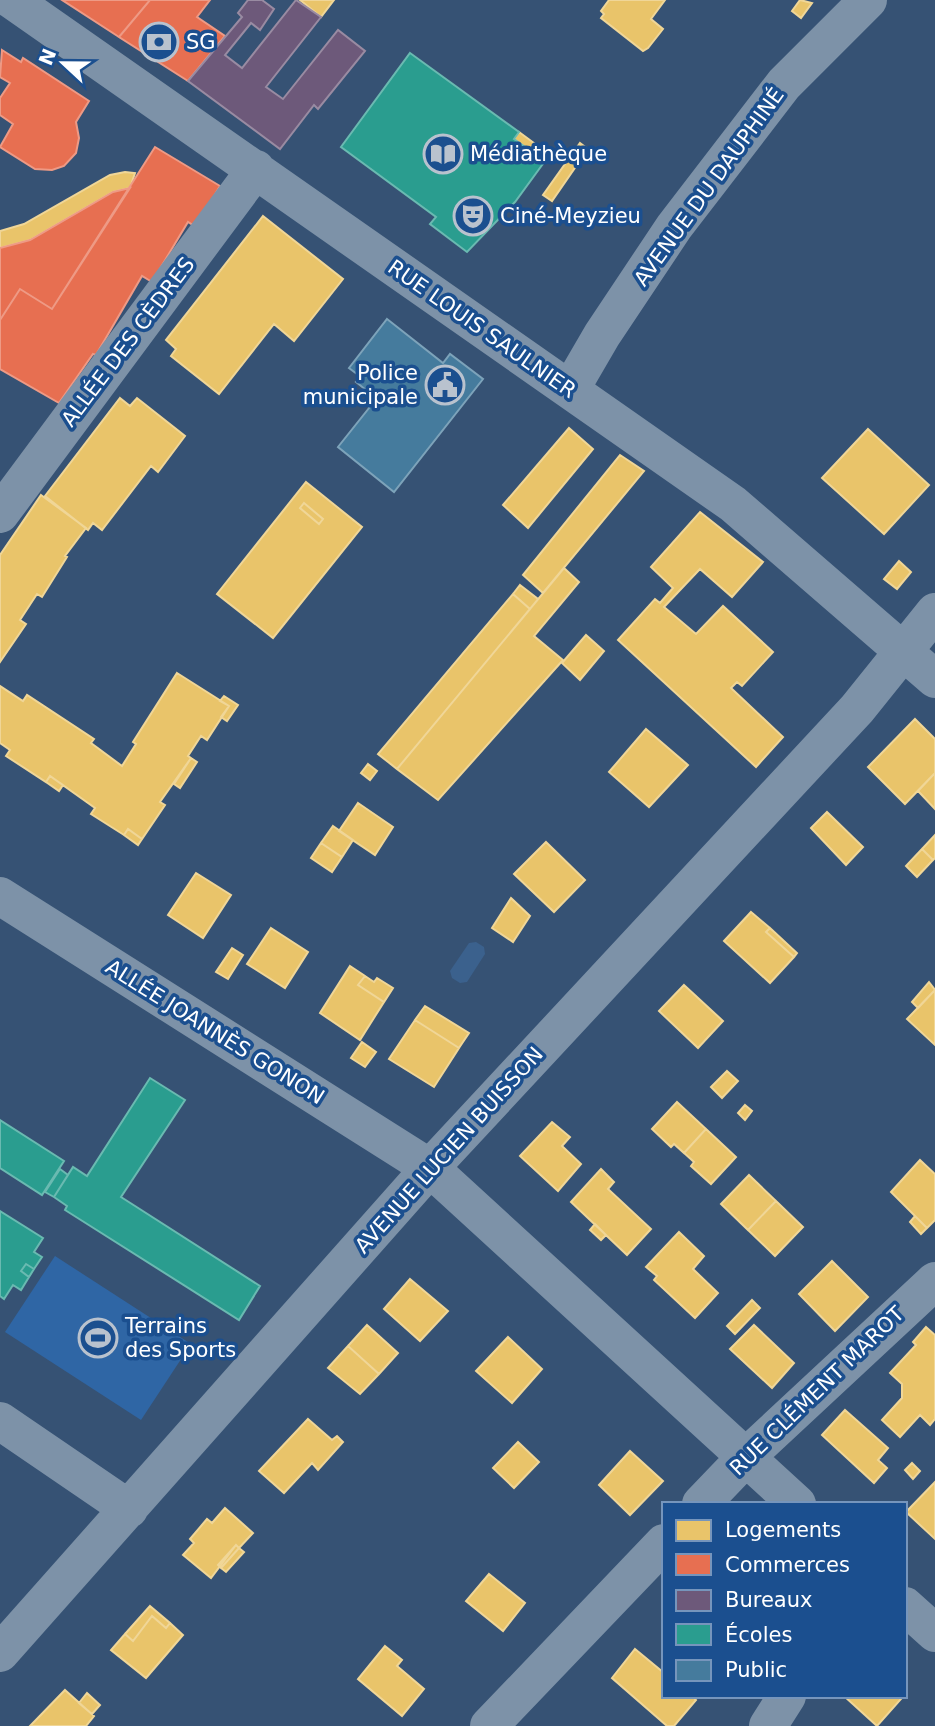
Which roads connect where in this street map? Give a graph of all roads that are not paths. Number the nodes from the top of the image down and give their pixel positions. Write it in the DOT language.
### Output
graph roads {
  1 [pos="12,0"];
  2 [pos="868,0"];
  3 [pos="256,169"];
  4 [pos="570,390"];
  5 [pos="0,514"];
  6 [pos="935,612"];
  7 [pos="903,652"];
  8 [pos="935,679"];
  9 [pos="0,896"];
  10 [pos="429,1168"];
  11 [pos="935,1280"];
  12 [pos="0,1421"];
  13 [pos="747,1456"];
  14 [pos="703,1502"];
  15 [pos="795,1502"];
  16 [pos="128,1508"];
  17 [pos="662,1545"];
  18 [pos="907,1608"];
  19 [pos="935,1633"];
  20 [pos="0,1653"];
  21 [pos="786,1698"];
  22 [pos="489,1726"];
  23 [pos="768,1726"];
  1 -- 3 [label="street, RUE LOUIS SAULNIER"];
  2 -- 4 [label="street, AVENUE DU DAUPHINÉ"];
  3 -- 4 [label="street, RUE LOUIS SAULNIER"];
  3 -- 5 [label="street, ALLÉE DES CÈDRES"];
  4 -- 7 [label="street, RUE LOUIS SAULNIER"];
  6 -- 7 [label="street, AVENUE LUCIEN BUISSON"];
  7 -- 8 [label="street, RUE LOUIS SAULNIER"];
  7 -- 10 [label="street, AVENUE LUCIEN BUISSON"];
  9 -- 10 [label="street, ALLÉE JOANNÈS GONON"];
  10 -- 13 [label="street, ALLÉE JOANNÈS GONON"];
  10 -- 16 [label="street, AVENUE LUCIEN BUISSON"];
  11 -- 13 [label="street, RUE CLÉMENT MAROT"];
  12 -- 16 [label="street"];
  13 -- 14 [label="street, RUE CLÉMENT MAROT"];
  13 -- 15 [label="street, ALLÉE JOANNÈS GONON"];
  16 -- 20 [label="street, AVENUE LUCIEN BUISSON"];
  17 -- 22 [label="street"];
  18 -- 19 [label="street"];
  21 -- 23 [label="street"];
}
